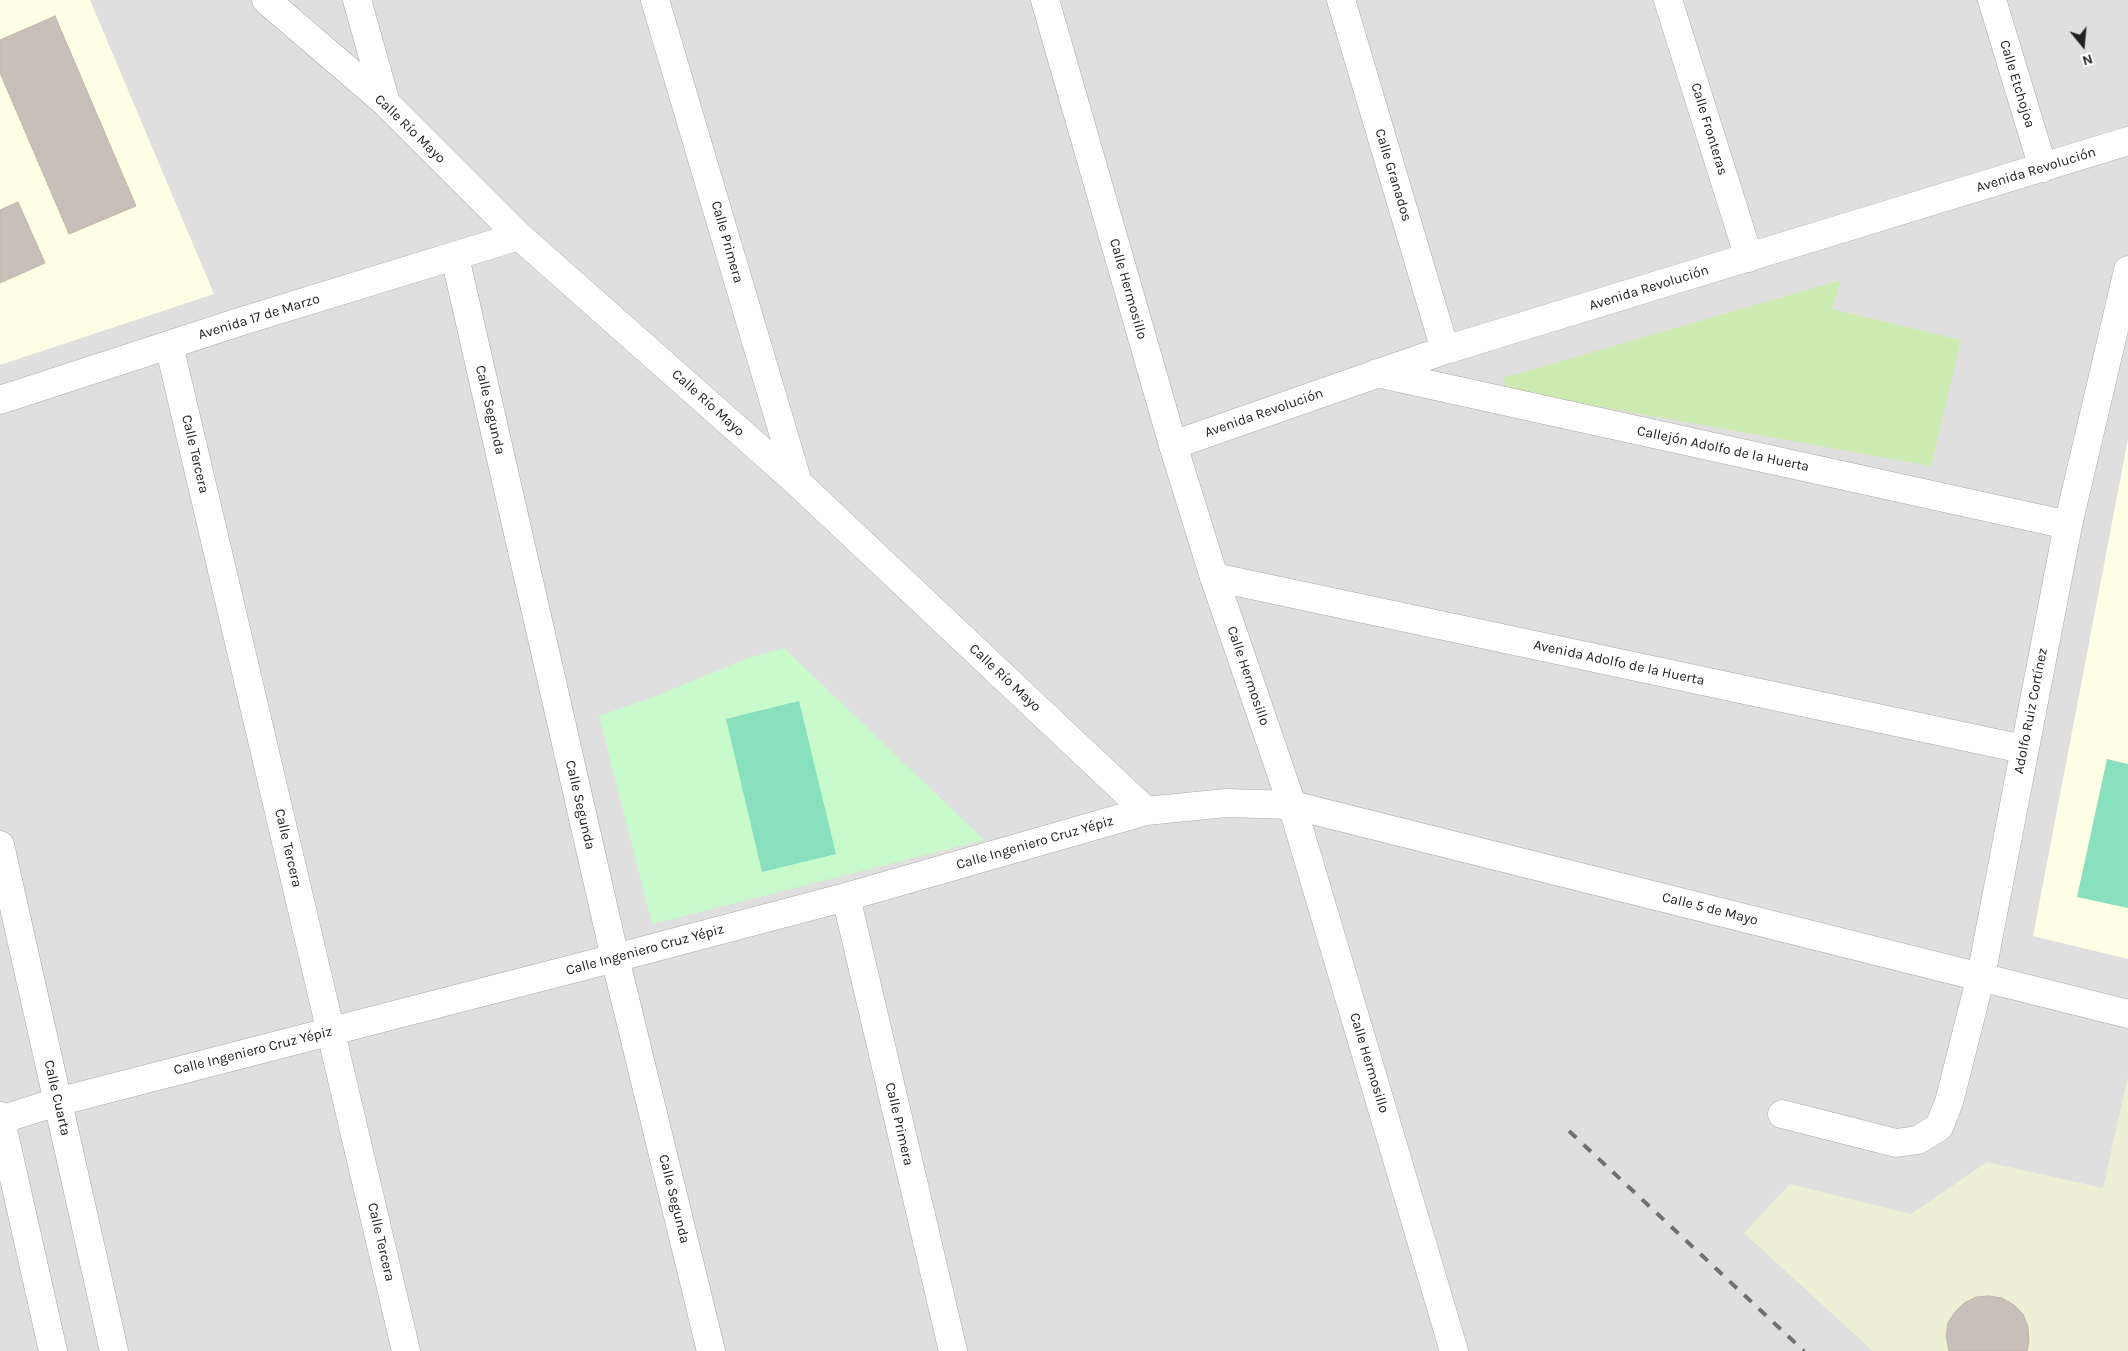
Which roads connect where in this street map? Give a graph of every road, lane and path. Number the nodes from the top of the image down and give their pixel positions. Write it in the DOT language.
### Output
graph roads {
  1 [pos="266,0"];
  2 [pos="358,0"];
  3 [pos="655,0"];
  4 [pos="1045,0"];
  5 [pos="1341,0"];
  6 [pos="1668,0"];
  7 [pos="1992,0"];
  8 [pos="386,104"];
  9 [pos="2128,141"];
  10 [pos="2043,168"];
  11 [pos="519,236"];
  12 [pos="455,257"];
  13 [pos="1749,258"];
  14 [pos="2128,270"];
  15 [pos="169,345"];
  16 [pos="1445,350"];
  17 [pos="1377,373"];
  18 [pos="0,400"];
  19 [pos="1173,445"];
  20 [pos="798,483"];
  21 [pos="2068,525"];
  22 [pos="1214,577"];
  23 [pos="2023,749"];
  24 [pos="1292,805"];
  25 [pos="1146,811"];
  26 [pos="0,844"];
  27 [pos="846,896"];
  28 [pos="616,958"];
  29 [pos="1981,976"];
  30 [pos="2128,1014"];
  31 [pos="332,1031"];
  32 [pos="57,1102"];
  33 [pos="1782,1114"];
  34 [pos="0,1118"];
  35 [pos="53,1351"];
  36 [pos="114,1351"];
  37 [pos="406,1351"];
  38 [pos="711,1351"];
  39 [pos="953,1351"];
  40 [pos="1454,1351"];
  1 -- 8 [label="street, Calle Río Mayo"];
  2 -- 8 [label="street"];
  3 -- 20 [label="street, Calle Primera"];
  4 -- 19 [label="street, Calle Hermosillo"];
  5 -- 16 [label="street, Calle Granados"];
  6 -- 13 [label="street, Calle Fronteras"];
  7 -- 10 [label="street, Calle Etchojoa"];
  8 -- 11 [label="street, Calle Río Mayo"];
  9 -- 10 [label="street, Avenida Revolución"];
  10 -- 13 [label="street, Avenida Revolución"];
  11 -- 12 [label="street, Avenida 17 de Marzo"];
  11 -- 20 [label="street, Calle Río Mayo"];
  12 -- 15 [label="street, Avenida 17 de Marzo"];
  12 -- 28 [label="street, Calle Segunda"];
  13 -- 16 [label="street, Avenida Revolución"];
  14 -- 21 [label="street, Adolfo Ruiz Cortínez"];
  15 -- 18 [label="street, Avenida 17 de Marzo"];
  15 -- 31 [label="street, Calle Tercera"];
  16 -- 17 [label="street, Avenida Revolución"];
  17 -- 19 [label="street, Avenida Revolución"];
  17 -- 21 [label="street, Callejón Adolfo de la Huerta"];
  19 -- 22 [label="street, Calle Hermosillo"];
  20 -- 25 [label="street, Calle Río Mayo"];
  21 -- 23 [label="street, Adolfo Ruiz Cortínez"];
  22 -- 23 [label="street, Avenida Adolfo de la Huerta"];
  22 -- 24 [label="street, Calle Hermosillo"];
  23 -- 29 [label="street, Adolfo Ruiz Cortínez"];
  24 -- 25 [label="street, Calle Ingeniero Cruz Yépiz"];
  24 -- 29 [label="street, Calle 5 de Mayo"];
  24 -- 40 [label="street, Calle Hermosillo"];
  25 -- 27 [label="street, Calle Ingeniero Cruz Yépiz"];
  26 -- 32 [label="street, Calle Cuarta"];
  27 -- 28 [label="street, Calle Ingeniero Cruz Yépiz"];
  27 -- 39 [label="street, Calle Primera"];
  28 -- 31 [label="street, Calle Ingeniero Cruz Yépiz"];
  28 -- 38 [label="street, Calle Segunda"];
  29 -- 30 [label="street, Calle 5 de Mayo"];
  29 -- 33 [label="street, Adolfo Ruiz Cortínez"];
  31 -- 32 [label="street, Calle Ingeniero Cruz Yépiz"];
  31 -- 37 [label="street, Calle Tercera"];
  32 -- 34 [label="street, Calle Ingeniero Cruz Yépiz"];
  32 -- 36 [label="street, Calle Cuarta"];
  34 -- 35 [label="street"];
}
